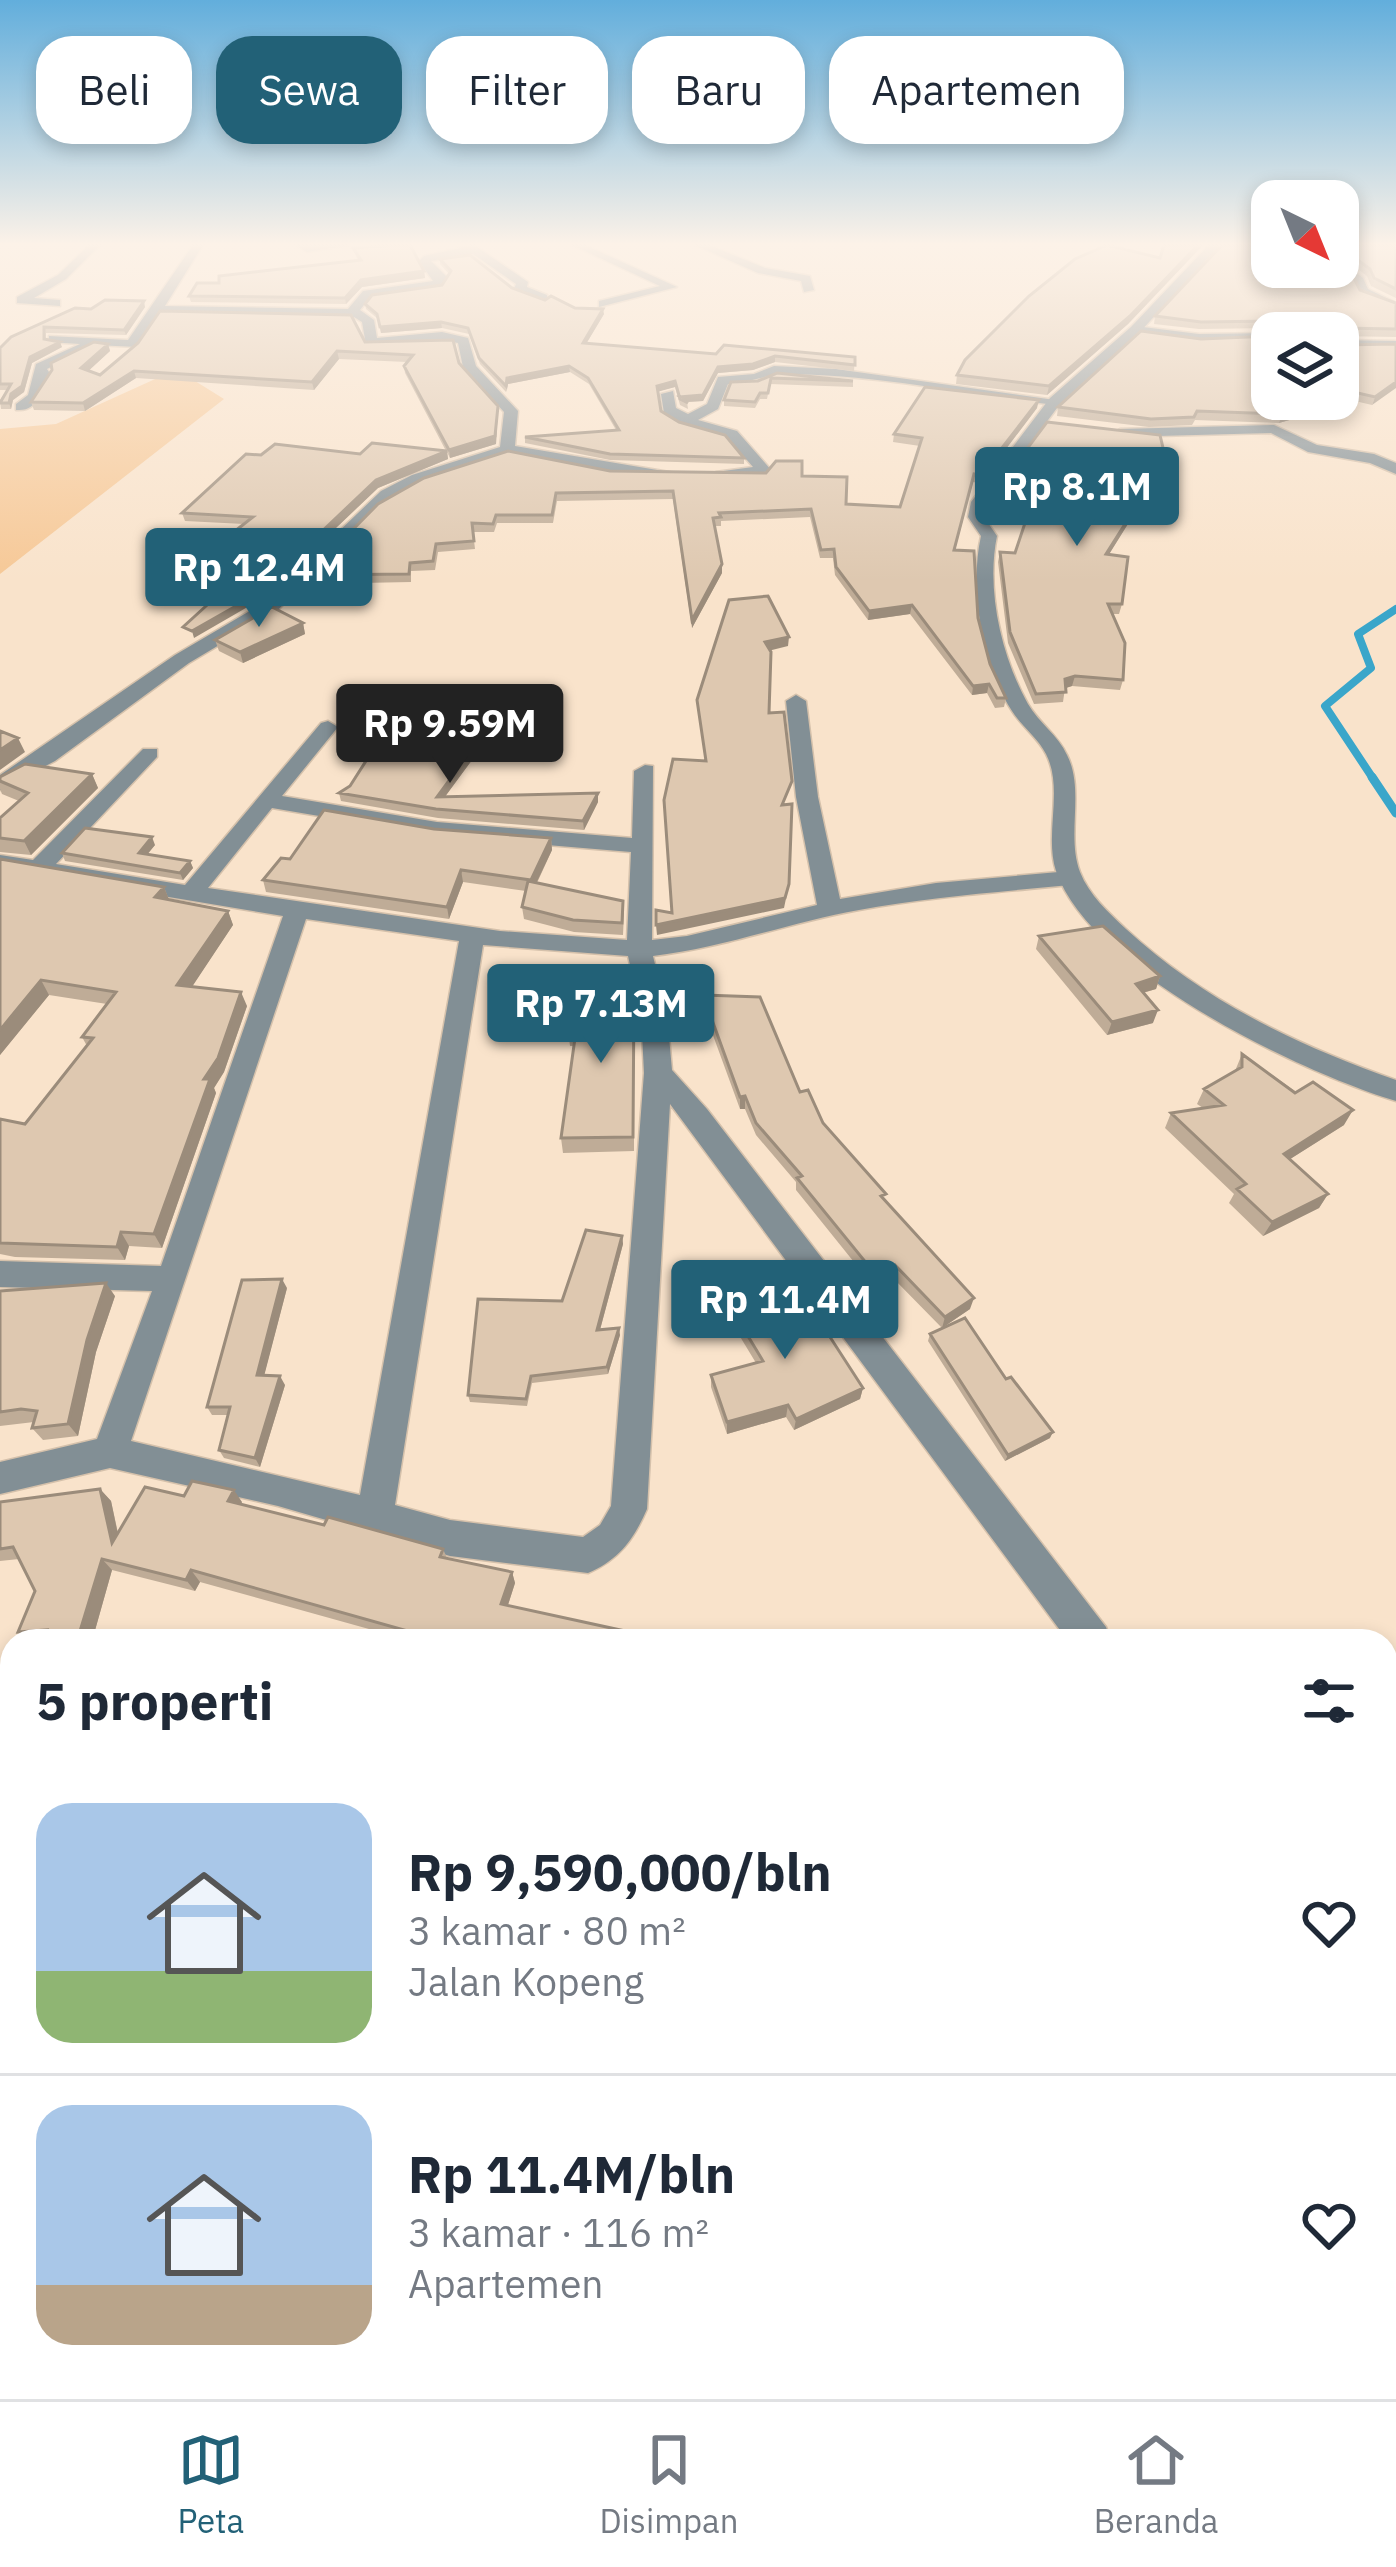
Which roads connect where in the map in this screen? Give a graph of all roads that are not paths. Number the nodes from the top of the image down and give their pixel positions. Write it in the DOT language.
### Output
graph roads {
  1 [pos="71,357"];
  2 [pos="118,357"];
  3 [pos="469,357"];
  4 [pos="1104,357"];
  5 [pos="110,364"];
  6 [pos="668,394"];
  7 [pos="1055,400"];
  8 [pos="22,407"];
  9 [pos="686,418"];
  10 [pos="1104,431"];
  11 [pos="507,449"];
  12 [pos="1396,470"];
  13 [pos="683,475"];
  14 [pos="706,475"];
  15 [pos="796,701"];
  16 [pos="328,727"];
  17 [pos="150,753"];
  18 [pos="645,771"];
  19 [pos="0,784"];
  20 [pos="267,800"];
  21 [pos="643,847"];
  22 [pos="0,862"];
  23 [pos="41,866"];
  24 [pos="1070,878"];
  25 [pos="193,891"];
  26 [pos="297,910"];
  27 [pos="830,910"];
  28 [pos="472,936"];
  29 [pos="639,949"];
  30 [pos="658,1072"];
  31 [pos="1396,1091"];
  32 [pos="0,1274"];
  33 [pos="172,1279"];
  34 [pos="110,1452"];
  35 [pos="0,1478"];
  36 [pos="374,1520"];
  37 [pos="1083,1629"];
  1 -- 8 [label="street"];
  2 -- 5 [label="street"];
  3 -- 11 [label="street"];
  4 -- 7 [label="street"];
  6 -- 9 [label="street"];
  7 -- 9 [label="street"];
  7 -- 24 [label="street"];
  9 -- 14 [label="street"];
  10 -- 12 [label="street"];
  11 -- 13 [label="street"];
  11 -- 19 [label="street"];
  15 -- 27 [label="street"];
  16 -- 20 [label="street"];
  17 -- 23 [label="street"];
  18 -- 21 [label="street"];
  20 -- 21 [label="street"];
  20 -- 25 [label="street"];
  21 -- 29 [label="street"];
  22 -- 23 [label="street"];
  23 -- 25 [label="street"];
  24 -- 27 [label="street"];
  24 -- 31 [label="street"];
  25 -- 26 [label="street"];
  26 -- 28 [label="street"];
  26 -- 33 [label="street"];
  27 -- 29 [label="street"];
  28 -- 29 [label="street"];
  28 -- 36 [label="street"];
  29 -- 30 [label="street"];
  30 -- 36 [label="street"];
  30 -- 37 [label="street"];
  32 -- 33 [label="street"];
  33 -- 34 [label="street"];
  34 -- 35 [label="street"];
  34 -- 36 [label="street"];
}
